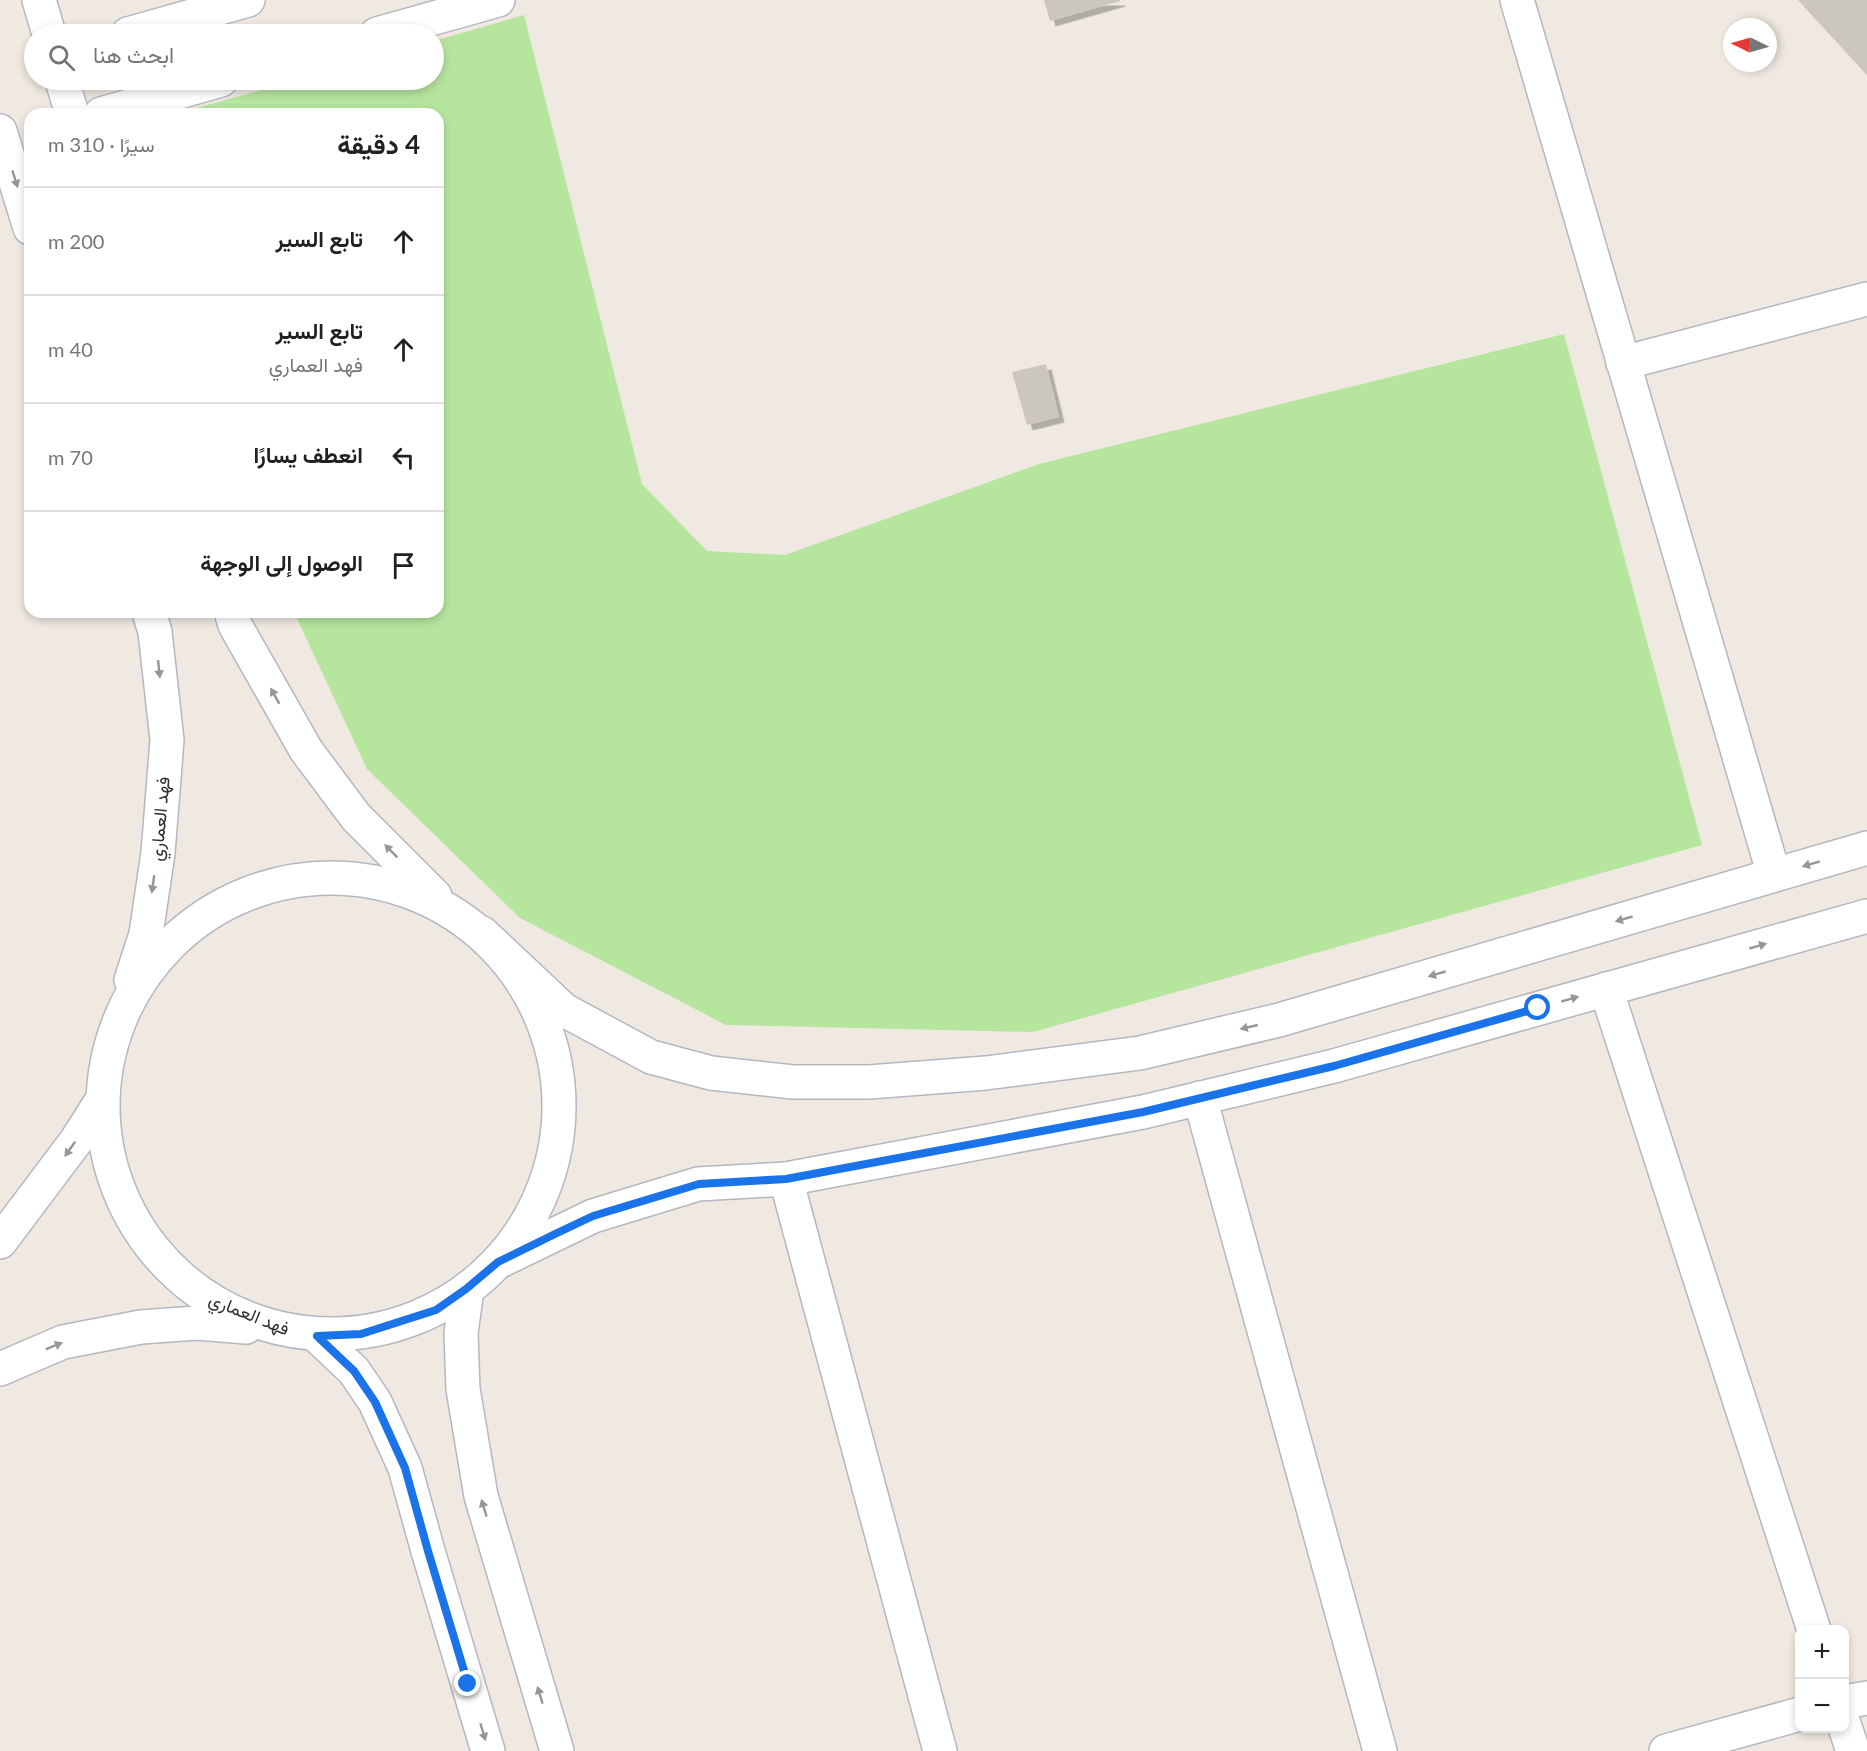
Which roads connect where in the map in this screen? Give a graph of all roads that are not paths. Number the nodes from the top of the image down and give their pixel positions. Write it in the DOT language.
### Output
graph roads {
  1 [pos="39,0"];
  2 [pos="248,0"];
  3 [pos="498,0"];
  4 [pos="1517,0"];
  5 [pos="46,24"];
  6 [pos="163,24"];
  7 [pos="413,24"];
  8 [pos="65,90"];
  9 [pos="186,90"];
  10 [pos="70,108"];
  11 [pos="122,108"];
  12 [pos="1,140"];
  13 [pos="24,210"];
  14 [pos="1867,299"];
  15 [pos="1623,363"];
  16 [pos="151,618"];
  17 [pos="233,618"];
  18 [pos="1867,848"];
  19 [pos="1774,875"];
  20 [pos="447,908"];
  21 [pos="1867,916"];
  22 [pos="482,933"];
  23 [pos="1606,989"];
  24 [pos="117,1023"];
  25 [pos="1200,1098"];
  26 [pos="102,1100"];
  27 [pos="786,1179"];
  28 [pos="0,1242"];
  29 [pos="498,1262"];
  30 [pos="466,1289"];
  31 [pos="282,1331"];
  32 [pos="317,1336"];
  33 [pos="0,1369"];
  34 [pos="1813,1625"];
  35 [pos="1867,1698"];
  36 [pos="1849,1701"];
  37 [pos="1795,1715"];
  38 [pos="1848,1733"];
  39 [pos="488,1751"];
  40 [pos="557,1751"];
  41 [pos="940,1751"];
  42 [pos="1380,1751"];
  43 [pos="1666,1751"];
  44 [pos="1853,1751"];
  1 -- 5 [label="street"];
  2 -- 6 [label="street"];
  3 -- 7 [label="street"];
  4 -- 15 [label="street"];
  8 -- 10 [label="street"];
  9 -- 11 [label="street"];
  12 -- 13 [label="street, one-way"];
  14 -- 15 [label="street"];
  15 -- 19 [label="street"];
  16 -- 24 [label="street, فهد العماري, one-way"];
  20 -- 17 [label="street, one-way"];
  18 -- 19 [label="street, one-way"];
  19 -- 22 [label="street, one-way"];
  20 -- 22 [label="street, فهد العماري"];
  20 -- 24 [label="street, فهد العماري"];
  23 -- 21 [label="street, one-way"];
  22 -- 29 [label="street, فهد العماري"];
  25 -- 23 [label="street, one-way"];
  23 -- 34 [label="street"];
  24 -- 26 [label="street, فهد العماري"];
  25 -- 27 [label="street"];
  25 -- 42 [label="street"];
  26 -- 28 [label="street, one-way"];
  26 -- 31 [label="street, فهد العماري"];
  27 -- 29 [label="street"];
  27 -- 41 [label="street"];
  29 -- 30 [label="street, فهد العماري"];
  30 -- 32 [label="street, فهد العماري"];
  40 -- 30 [label="street, one-way"];
  31 -- 32 [label="street, فهد العماري"];
  33 -- 31 [label="street, one-way"];
  32 -- 39 [label="street, one-way"];
  35 -- 36 [label="street"];
  37 -- 43 [label="street"];
  38 -- 44 [label="street"];
}
